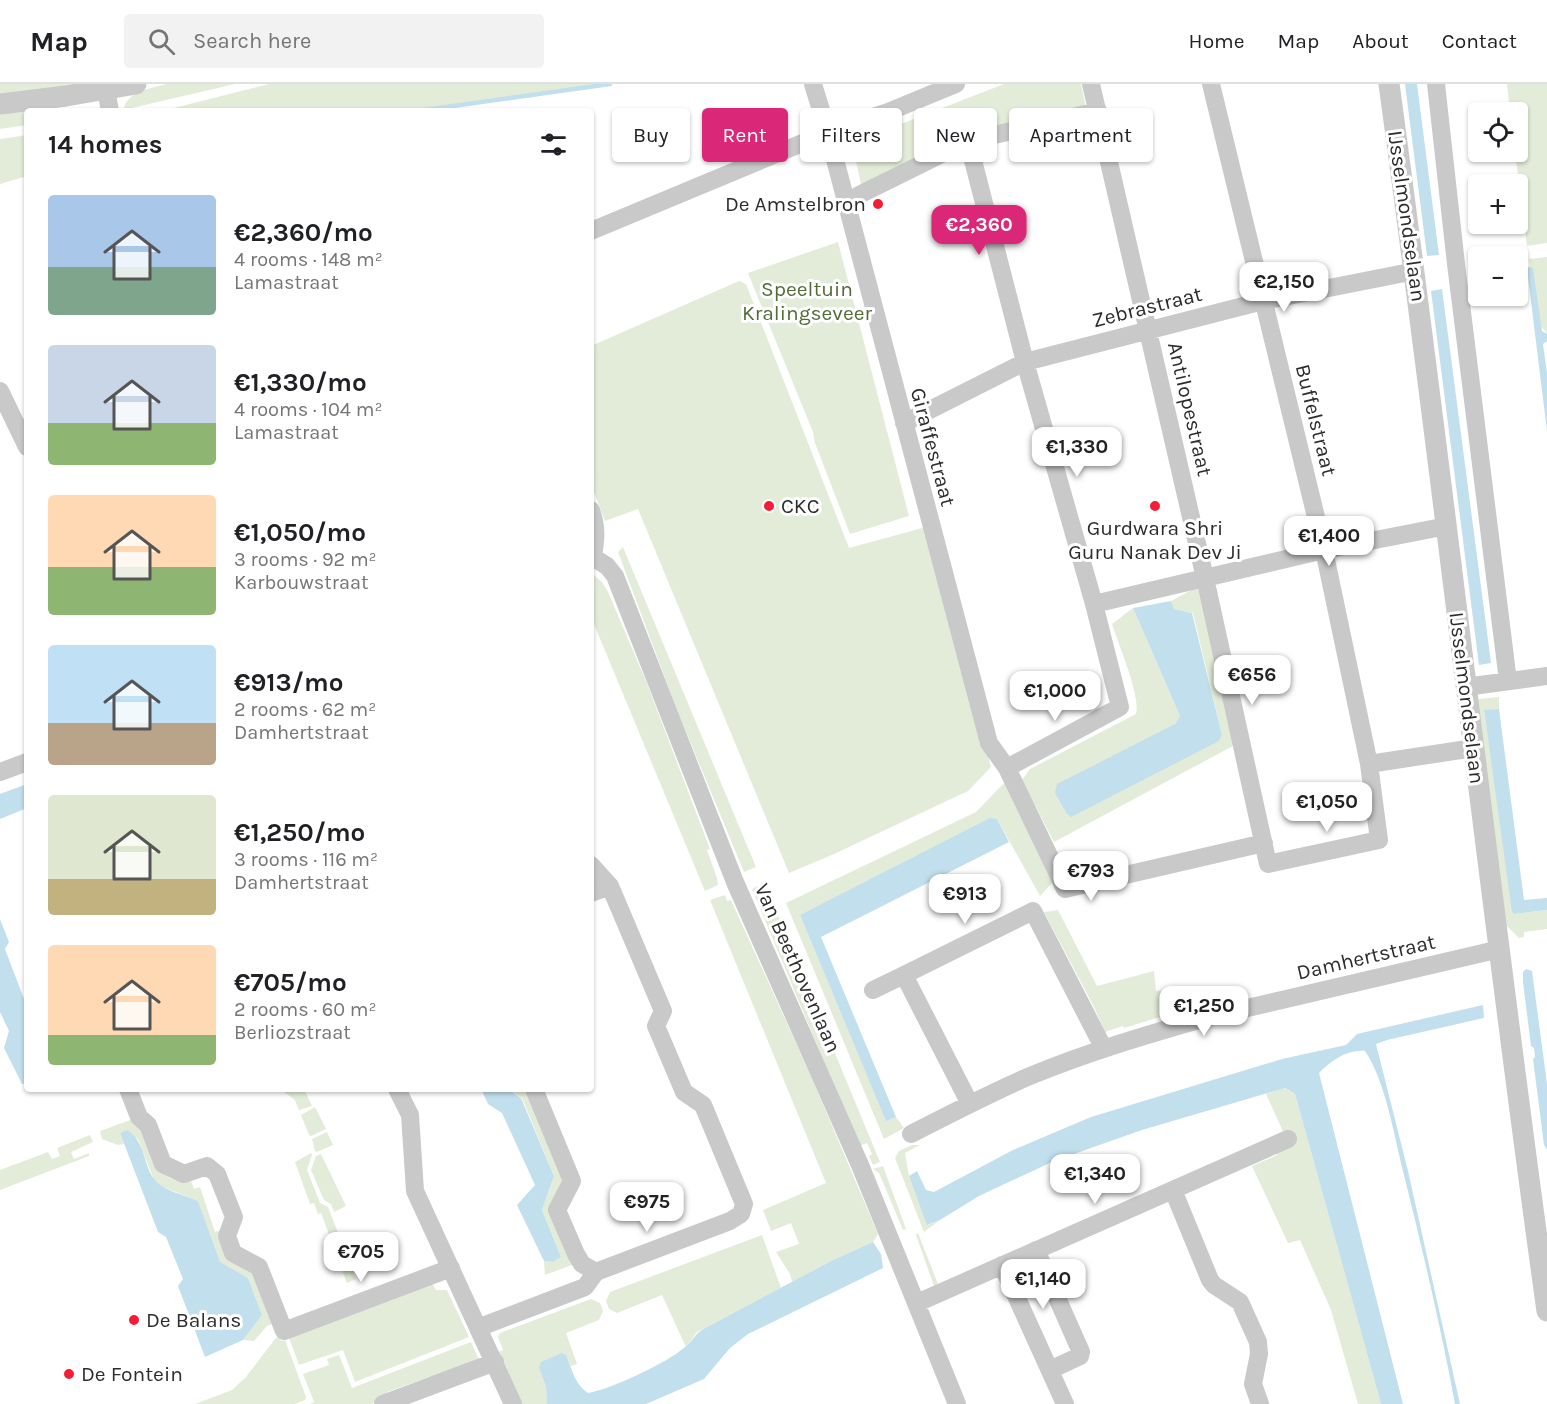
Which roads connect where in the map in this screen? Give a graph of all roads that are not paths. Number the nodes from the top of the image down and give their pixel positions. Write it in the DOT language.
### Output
graph roads {
  1 [pos="136,84"];
  2 [pos="813,84"];
  3 [pos="956,84"];
  4 [pos="1091,84"];
  5 [pos="1211,84"];
  6 [pos="1389,84"];
  7 [pos="1436,84"];
  8 [pos="108,101"];
  9 [pos="0,104"];
  10 [pos="820,108"];
  11 [pos="898,108"];
  12 [pos="1097,108"];
  13 [pos="800,145"];
  14 [pos="835,162"];
  15 [pos="926,162"];
  16 [pos="973,162"];
  17 [pos="1110,162"];
  18 [pos="846,205"];
  19 [pos="594,230"];
  20 [pos="1415,272"];
  21 [pos="1263,301"];
  22 [pos="1148,330"];
  23 [pos="1025,362"];
  24 [pos="0,390"];
  25 [pos="904,423"];
  26 [pos="24,441"];
  27 [pos="594,520"];
  28 [pos="1447,526"];
  29 [pos="594,548"];
  30 [pos="1324,550"];
  31 [pos="594,557"];
  32 [pos="1205,578"];
  33 [pos="1094,604"];
  34 [pos="1547,676"];
  35 [pos="1509,681"];
  36 [pos="1465,687"];
  37 [pos="1474,748"];
  38 [pos="24,763"];
  39 [pos="1368,764"];
  40 [pos="1007,768"];
  41 [pos="0,772"];
  42 [pos="1264,843"];
  43 [pos="594,869"];
  44 [pos="610,886"];
  45 [pos="594,892"];
  46 [pos="1500,949"];
  47 [pos="904,975"];
  48 [pos="873,990"];
  49 [pos="1104,1049"];
  50 [pos="129,1092"];
  51 [pos="398,1092"];
  52 [pos="535,1092"];
  53 [pos="970,1104"];
  54 [pos="911,1134"];
  55 [pos="1288,1139"];
  56 [pos="1173,1190"];
  57 [pos="1036,1250"];
  58 [pos="1002,1265"];
  59 [pos="451,1268"];
  60 [pos="596,1272"];
  61 [pos="916,1303"];
  62 [pos="1547,1311"];
  63 [pos="480,1328"];
  64 [pos="495,1362"];
  65 [pos="1050,1370"];
  66 [pos="412,1399"];
  67 [pos="383,1404"];
  68 [pos="513,1404"];
  69 [pos="957,1404"];
  70 [pos="1065,1404"];
  71 [pos="1260,1404"];
  1 -- 8 [label="street"];
  2 -- 10 [label="street, Giraffestraat"];
  3 -- 11 [label="street"];
  4 -- 12 [label="street, Antilopestraat"];
  5 -- 21 [label="street, Buffelstraat"];
  6 -- 20 [label="street, IJsselmondselaan"];
  7 -- 35 [label="street, IJsselmondselaan"];
  8 -- 9 [label="street"];
  13 -- 19 [label="street"];
  14 -- 18 [label="street, Giraffestraat"];
  15 -- 18 [label="street"];
  16 -- 23 [label="street"];
  17 -- 22 [label="street, Antilopestraat"];
  18 -- 25 [label="street, Giraffestraat"];
  20 -- 21 [label="street, Zebrastraat"];
  20 -- 28 [label="street, IJsselmondselaan"];
  21 -- 22 [label="street, Zebrastraat"];
  21 -- 30 [label="street, Buffelstraat"];
  22 -- 23 [label="street, Zebrastraat"];
  22 -- 32 [label="street, Antilopestraat"];
  23 -- 25 [label="street, Zebrastraat"];
  23 -- 33 [label="street"];
  24 -- 26 [label="street"];
  25 -- 40 [label="street, Giraffestraat"];
  27 -- 29 [label="street"];
  28 -- 30 [label="street"];
  28 -- 36 [label="street, IJsselmondselaan"];
  30 -- 32 [label="street"];
  30 -- 39 [label="street, Buffelstraat"];
  31 -- 61 [label="street, Van Beethovenlaan"];
  32 -- 33 [label="street"];
  32 -- 42 [label="street, Antilopestraat"];
  33 -- 40 [label="street"];
  34 -- 35 [label="street"];
  35 -- 36 [label="street"];
  36 -- 37 [label="street, IJsselmondselaan"];
  37 -- 39 [label="street"];
  37 -- 46 [label="street, IJsselmondselaan"];
  38 -- 41 [label="street"];
  39 -- 42 [label="street, Buffelstraat"];
  40 -- 42 [label="street, Giraffestraat"];
  43 -- 44 [label="street"];
  44 -- 45 [label="street"];
  44 -- 60 [label="street"];
  46 -- 49 [label="street, Damhertstraat"];
  46 -- 62 [label="street, IJsselmondselaan"];
  47 -- 48 [label="street"];
  47 -- 49 [label="street"];
  47 -- 53 [label="street"];
  49 -- 53 [label="street, Damhertstraat"];
  50 -- 59 [label="street"];
  51 -- 59 [label="street"];
  52 -- 60 [label="street"];
  53 -- 54 [label="street, Damhertstraat"];
  55 -- 56 [label="street"];
  56 -- 57 [label="street"];
  56 -- 71 [label="street"];
  57 -- 58 [label="street"];
  57 -- 65 [label="street"];
  58 -- 61 [label="street"];
  58 -- 65 [label="street"];
  59 -- 63 [label="street"];
  60 -- 63 [label="street"];
  61 -- 69 [label="street, Van Beethovenlaan"];
  63 -- 64 [label="street"];
  64 -- 66 [label="street"];
  64 -- 68 [label="street"];
  65 -- 70 [label="street"];
  66 -- 67 [label="street"];
}
